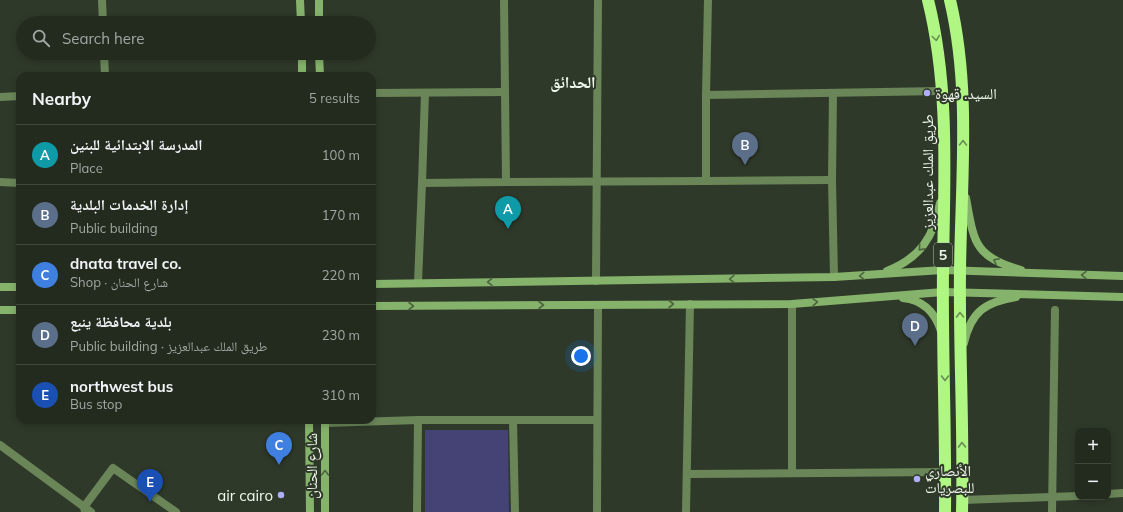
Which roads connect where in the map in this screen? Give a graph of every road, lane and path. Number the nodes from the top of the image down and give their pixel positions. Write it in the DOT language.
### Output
graph roads {
  1 [pos="102,0"];
  2 [pos="300,0"];
  3 [pos="319,0"];
  4 [pos="504,0"];
  5 [pos="598,0"];
  6 [pos="708,0"];
  7 [pos="950,0"];
  8 [pos="928,1"];
  9 [pos="102,16"];
  10 [pos="301,16"];
  11 [pos="319,16"];
  12 [pos="104,60"];
  13 [pos="302,60"];
  14 [pos="320,60"];
  15 [pos="105,72"];
  16 [pos="302,72"];
  17 [pos="320,72"];
  18 [pos="942,91"];
  19 [pos="505,92"];
  20 [pos="425,93"];
  21 [pos="832,93"];
  22 [pos="376,94"];
  23 [pos="706,95"];
  24 [pos="16,96"];
  25 [pos="0,97"];
  26 [pos="945,172"];
  27 [pos="962,172"];
  28 [pos="832,180"];
  29 [pos="595,181"];
  30 [pos="706,181"];
  31 [pos="0,182"];
  32 [pos="506,182"];
  33 [pos="422,183"];
  34 [pos="16,184"];
  35 [pos="943,270"];
  36 [pos="960,271"];
  37 [pos="1033,273"];
  38 [pos="878,274"];
  39 [pos="1123,276"];
  40 [pos="834,277"];
  41 [pos="596,281"];
  42 [pos="418,283"];
  43 [pos="376,284"];
  44 [pos="16,287"];
  45 [pos="0,288"];
  46 [pos="943,292"];
  47 [pos="960,292"];
  48 [pos="1032,294"];
  49 [pos="890,297"];
  50 [pos="1123,297"];
  51 [pos="690,304"];
  52 [pos="792,304"];
  53 [pos="598,305"];
  54 [pos="376,306"];
  55 [pos="0,310"];
  56 [pos="16,310"];
  57 [pos="1055,310"];
  58 [pos="961,357"];
  59 [pos="944,362"];
  60 [pos="418,420"];
  61 [pos="513,420"];
  62 [pos="597,420"];
  63 [pos="376,421"];
  64 [pos="309,424"];
  65 [pos="325,424"];
  66 [pos="0,445"];
  67 [pos="945,472"];
  68 [pos="792,473"];
  69 [pos="687,474"];
  70 [pos="1123,493"];
  71 [pos="1111,494"];
  72 [pos="1075,496"];
  73 [pos="1052,497"];
  74 [pos="962,506"];
  75 [pos="87,510"];
  76 [pos="176,512"];
  77 [pos="310,512"];
  78 [pos="325,512"];
  79 [pos="417,512"];
  80 [pos="515,512"];
  81 [pos="597,512"];
  82 [pos="686,512"];
  83 [pos="945,512"];
  84 [pos="1052,512"];
  1 -- 9 [label="street"];
  2 -- 10 [label="main road"];
  3 -- 11 [label="main road"];
  4 -- 19 [label="street"];
  5 -- 29 [label="street"];
  6 -- 23 [label="street"];
  27 -- 7 [label="highway, 5, one-way"];
  8 -- 18 [label="highway, طريق الملك عبدالعزيز / 5, one-way"];
  12 -- 15 [label="street"];
  13 -- 16 [label="main road"];
  14 -- 17 [label="main road"];
  18 -- 21 [label="street"];
  18 -- 26 [label="highway, طريق الملك عبدالعزيز / 5"];
  19 -- 20 [label="street"];
  19 -- 32 [label="street"];
  20 -- 22 [label="street"];
  20 -- 33 [label="street"];
  21 -- 23 [label="street"];
  21 -- 28 [label="street"];
  23 -- 30 [label="street"];
  24 -- 25 [label="street"];
  26 -- 35 [label="highway, طريق الملك عبدالعزيز / 5"];
  26 -- 38 [label="main road, one-way"];
  27 -- 36 [label="highway, 5"];
  37 -- 27 [label="main road, one-way"];
  28 -- 30 [label="street"];
  28 -- 40 [label="street"];
  29 -- 30 [label="street"];
  29 -- 32 [label="street"];
  29 -- 41 [label="street"];
  31 -- 34 [label="street"];
  32 -- 33 [label="street"];
  33 -- 42 [label="street"];
  35 -- 36 [label="main road"];
  35 -- 38 [label="main road"];
  35 -- 46 [label="highway, طريق الملك عبدالعزيز / 5"];
  36 -- 37 [label="main road"];
  36 -- 47 [label="highway, 5"];
  39 -- 37 [label="main road, one-way"];
  38 -- 40 [label="main road, one-way"];
  40 -- 41 [label="main road, one-way"];
  41 -- 42 [label="main road, one-way"];
  42 -- 43 [label="main road"];
  44 -- 45 [label="main road"];
  46 -- 47 [label="main road"];
  46 -- 49 [label="main road"];
  46 -- 59 [label="highway, طريق الملك عبدالعزيز / 5"];
  47 -- 48 [label="main road"];
  58 -- 47 [label="highway, 5, one-way"];
  48 -- 50 [label="main road"];
  48 -- 58 [label="main road"];
  52 -- 49 [label="main road, one-way"];
  49 -- 59 [label="main road"];
  51 -- 52 [label="main road"];
  53 -- 51 [label="main road, one-way"];
  51 -- 69 [label="street"];
  52 -- 68 [label="street"];
  54 -- 53 [label="main road, one-way"];
  53 -- 62 [label="street"];
  55 -- 56 [label="main road"];
  57 -- 73 [label="street"];
  74 -- 58 [label="highway, 5, one-way"];
  59 -- 67 [label="highway, طريق الملك عبدالعزيز / 5, one-way"];
  60 -- 61 [label="street"];
  60 -- 63 [label="street"];
  60 -- 79 [label="street"];
  61 -- 62 [label="street"];
  61 -- 80 [label="street"];
  62 -- 81 [label="street"];
  64 -- 77 [label="main road, شارع الحنان"];
  78 -- 65 [label="main road, شارع الحنان, one-way"];
  66 -- 75 [label="street"];
  67 -- 68 [label="street"];
  67 -- 83 [label="highway, طريق الملك عبدالعزيز / 5"];
  68 -- 69 [label="street"];
  69 -- 82 [label="street"];
  70 -- 71 [label="street"];
  72 -- 73 [label="street"];
  73 -- 74 [label="street"];
  73 -- 84 [label="street"];
  75 -- 76 [label="street"];
}
